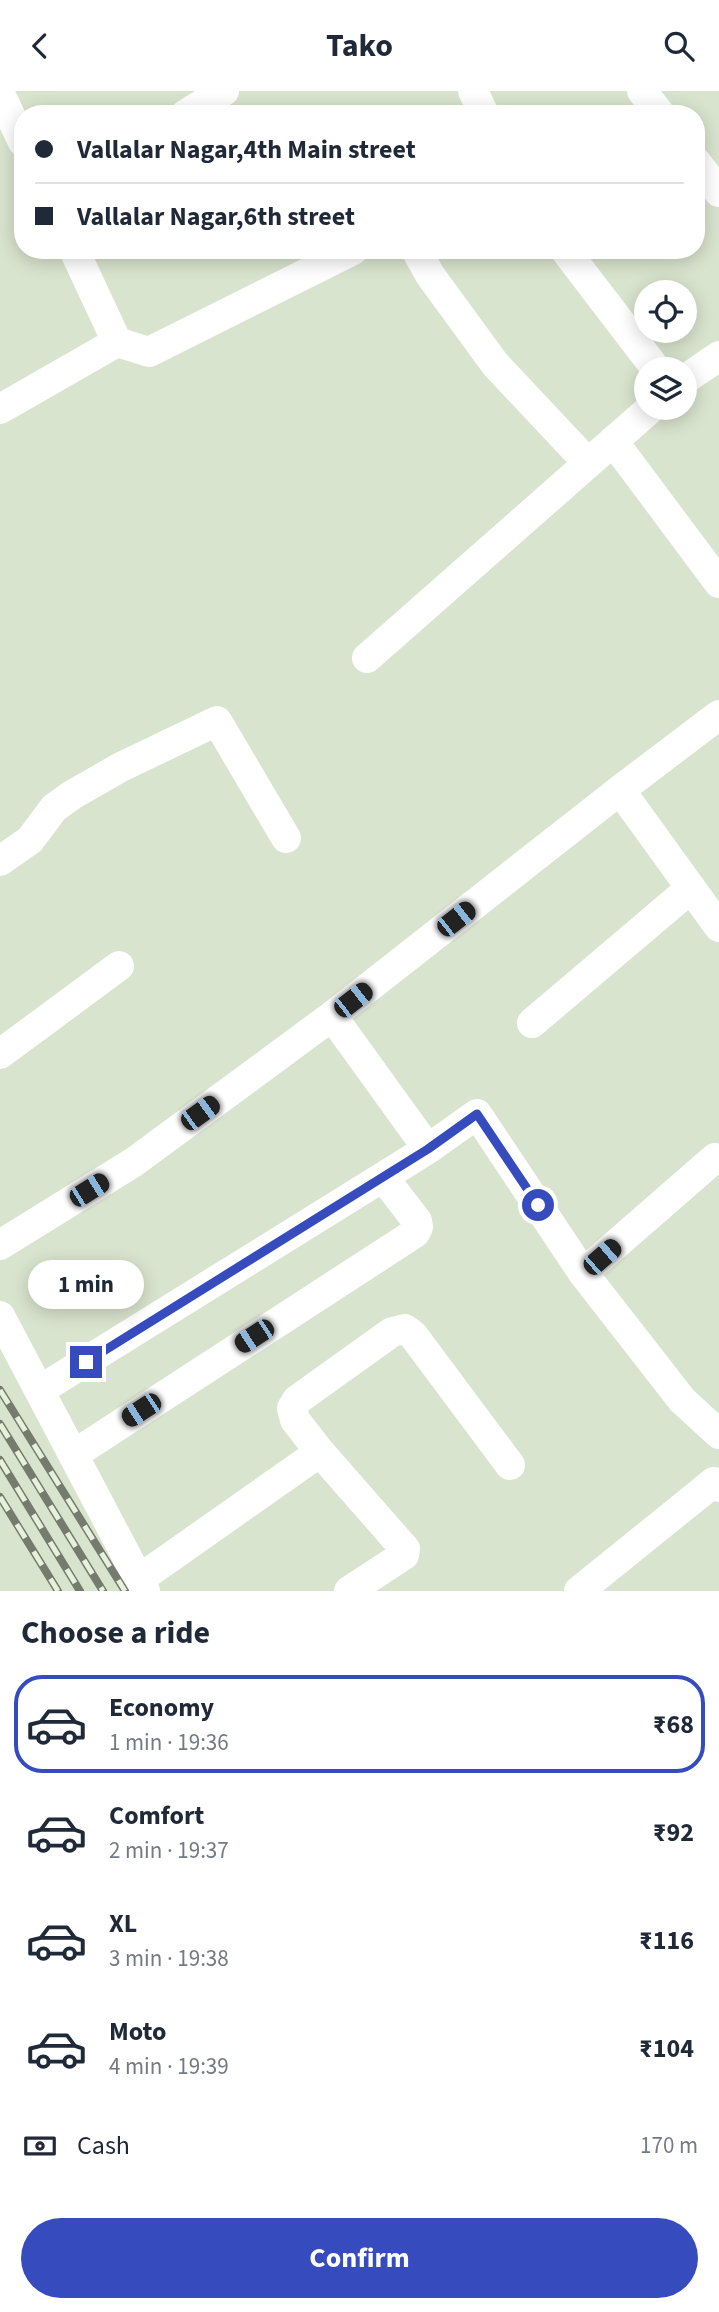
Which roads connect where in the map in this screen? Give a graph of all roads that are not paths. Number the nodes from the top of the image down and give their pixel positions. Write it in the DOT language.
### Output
graph roads {
  1 [pos="223,91"];
  2 [pos="642,91"];
  3 [pos="0,94"];
  4 [pos="200,105"];
  5 [pos="653,105"];
  6 [pos="14,123"];
  7 [pos="705,174"];
  8 [pos="719,192"];
  9 [pos="78,259"];
  10 [pos="335,259"];
  11 [pos="421,259"];
  12 [pos="572,259"];
  13 [pos="117,342"];
  14 [pos="719,356"];
  15 [pos="647,357"];
  16 [pos="697,371"];
  17 [pos="0,409"];
  18 [pos="637,420"];
  19 [pos="613,441"];
  20 [pos="588,463"];
  21 [pos="719,583"];
  22 [pos="367,658"];
  23 [pos="719,715"];
  24 [pos="620,790"];
  25 [pos="286,838"];
  26 [pos="0,861"];
  27 [pos="691,888"];
  28 [pos="719,927"];
  29 [pos="119,965"];
  30 [pos="332,1016"];
  31 [pos="532,1023"];
  32 [pos="0,1054"];
  33 [pos="428,1149"];
  34 [pos="718,1159"];
  35 [pos="383,1177"];
  36 [pos="0,1245"];
  37 [pos="583,1273"];
  38 [pos="0,1316"];
  39 [pos="40,1390"];
  40 [pos="719,1434"];
  41 [pos="320,1452"];
  42 [pos="73,1455"];
  43 [pos="510,1465"];
  44 [pos="717,1482"];
  45 [pos="141,1585"];
  46 [pos="349,1591"];
  47 [pos="579,1591"];
  1 -- 4 [label="street"];
  2 -- 5 [label="street"];
  3 -- 6 [label="street"];
  7 -- 8 [label="street"];
  9 -- 13 [label="street"];
  10 -- 13 [label="street"];
  11 -- 20 [label="street"];
  12 -- 15 [label="street"];
  13 -- 17 [label="street"];
  14 -- 16 [label="street"];
  18 -- 19 [label="street"];
  19 -- 20 [label="street"];
  19 -- 21 [label="street"];
  20 -- 22 [label="street"];
  23 -- 24 [label="street"];
  24 -- 27 [label="street"];
  24 -- 30 [label="street"];
  25 -- 26 [label="street"];
  27 -- 28 [label="street"];
  27 -- 31 [label="street"];
  29 -- 32 [label="street"];
  30 -- 33 [label="street"];
  30 -- 36 [label="street"];
  33 -- 35 [label="street"];
  33 -- 37 [label="street"];
  34 -- 37 [label="street"];
  35 -- 39 [label="street"];
  35 -- 42 [label="street"];
  37 -- 40 [label="street"];
  38 -- 39 [label="street"];
  39 -- 42 [label="street"];
  41 -- 43 [label="street"];
  41 -- 45 [label="street"];
  41 -- 46 [label="street"];
  42 -- 45 [label="street"];
  44 -- 47 [label="street"];
}
